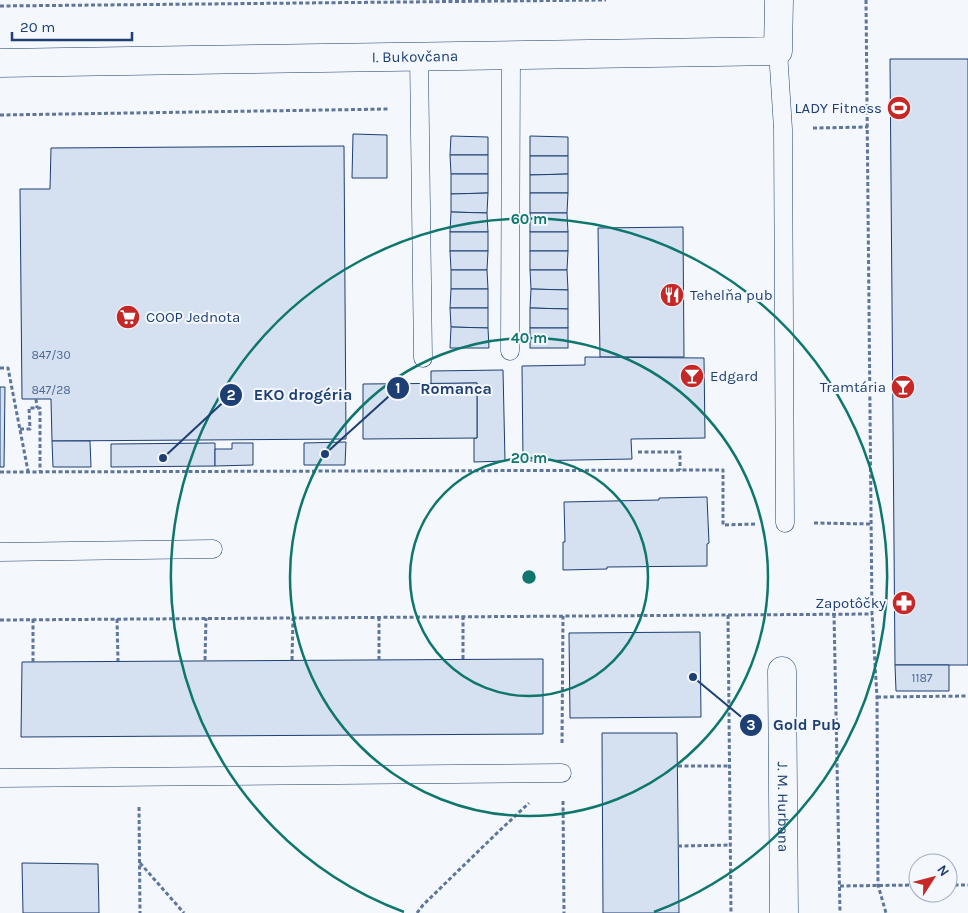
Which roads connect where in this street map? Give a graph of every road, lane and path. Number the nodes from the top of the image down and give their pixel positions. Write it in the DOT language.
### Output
graph roads {
  1 [pos="96,0"];
  2 [pos="527,0"];
  3 [pos="557,0"];
  4 [pos="606,0"];
  5 [pos="778,0"];
  6 [pos="866,0"];
  7 [pos="356,1"];
  8 [pos="442,1"];
  9 [pos="182,2"];
  10 [pos="268,2"];
  11 [pos="0,6"];
  12 [pos="96,6"];
  13 [pos="778,51"];
  14 [pos="511,55"];
  15 [pos="419,57"];
  16 [pos="0,62"];
  17 [pos="420,109"];
  18 [pos="0,116"];
  19 [pos="868,127"];
  20 [pos="783,129"];
  21 [pos="510,351"];
  22 [pos="423,358"];
  23 [pos="0,368"];
  24 [pos="36,399"];
  25 [pos="36,408"];
  26 [pos="20,429"];
  27 [pos="638,452"];
  28 [pos="680,470"];
  29 [pos="28,471"];
  30 [pos="40,471"];
  31 [pos="0,472"];
  32 [pos="785,523"];
  33 [pos="871,524"];
  34 [pos="213,549"];
  35 [pos="0,552"];
  36 [pos="728,614"];
  37 [pos="834,614"];
  38 [pos="872,614"];
  39 [pos="463,616"];
  40 [pos="379,617"];
  41 [pos="206,618"];
  42 [pos="293,618"];
  43 [pos="33,619"];
  44 [pos="118,619"];
  45 [pos="0,620"];
  46 [pos="464,659"];
  47 [pos="205,660"];
  48 [pos="292,660"];
  49 [pos="379,660"];
  50 [pos="118,661"];
  51 [pos="33,662"];
  52 [pos="782,671"];
  53 [pos="968,696"];
  54 [pos="877,697"];
  55 [pos="678,766"];
  56 [pos="730,766"];
  57 [pos="562,773"];
  58 [pos="138,777"];
  59 [pos="0,778"];
  60 [pos="731,845"];
  61 [pos="678,846"];
  62 [pos="139,862"];
  63 [pos="908,885"];
  64 [pos="840,886"];
  65 [pos="878,886"];
  66 [pos="140,913"];
  67 [pos="184,913"];
  68 [pos="417,913"];
  69 [pos="731,913"];
  70 [pos="784,913"];
  71 [pos="840,913"];
  72 [pos="886,913"];
  1 -- 12 [label="path"];
  2 -- 3 [label="path"];
  2 -- 8 [label="path"];
  3 -- 4 [label="path"];
  5 -- 13 [label="street"];
  6 -- 19 [label="path"];
  7 -- 8 [label="path"];
  7 -- 10 [label="path"];
  9 -- 10 [label="path"];
  9 -- 12 [label="path"];
  11 -- 12 [label="path"];
  13 -- 14 [label="street, I. Bukovčana"];
  13 -- 20 [label="lane"];
  14 -- 15 [label="street, I. Bukovčana"];
  14 -- 21 [label="lane"];
  15 -- 16 [label="street, I. Bukovčana"];
  15 -- 17 [label="lane"];
  17 -- 18 [label="path"];
  17 -- 22 [label="lane"];
  19 -- 20 [label="path"];
  19 -- 33 [label="path"];
  20 -- 32 [label="lane"];
  23 -- 26 [label="path"];
  24 -- 25 [label="path"];
  25 -- 26 [label="path"];
  25 -- 30 [label="path"];
  26 -- 29 [label="path"];
  27 -- 28 [label="path"];
  28 -- 30 [label="path"];
  28 -- 32 [label="path"];
  29 -- 30 [label="path"];
  29 -- 31 [label="path"];
  32 -- 33 [label="path"];
  33 -- 38 [label="path"];
  34 -- 35 [label="lane"];
  36 -- 37 [label="path"];
  36 -- 39 [label="path"];
  36 -- 56 [label="path"];
  37 -- 38 [label="path"];
  37 -- 64 [label="path"];
  38 -- 54 [label="path"];
  39 -- 40 [label="path"];
  39 -- 46 [label="path"];
  40 -- 42 [label="path"];
  40 -- 49 [label="path"];
  41 -- 42 [label="path"];
  41 -- 44 [label="path"];
  41 -- 47 [label="path"];
  42 -- 48 [label="path"];
  43 -- 44 [label="path"];
  43 -- 45 [label="path"];
  43 -- 51 [label="path"];
  44 -- 50 [label="path"];
  52 -- 70 [label="street, J. M. Hurbana"];
  53 -- 54 [label="path"];
  54 -- 65 [label="path"];
  55 -- 56 [label="path"];
  56 -- 60 [label="path"];
  57 -- 58 [label="lane"];
  57 -- 68 [label="path"];
  58 -- 59 [label="lane"];
  58 -- 62 [label="path"];
  60 -- 61 [label="path"];
  60 -- 69 [label="path"];
  62 -- 66 [label="path"];
  62 -- 67 [label="path"];
  63 -- 65 [label="path"];
  64 -- 65 [label="path"];
  64 -- 71 [label="path"];
  65 -- 72 [label="path"];
}
